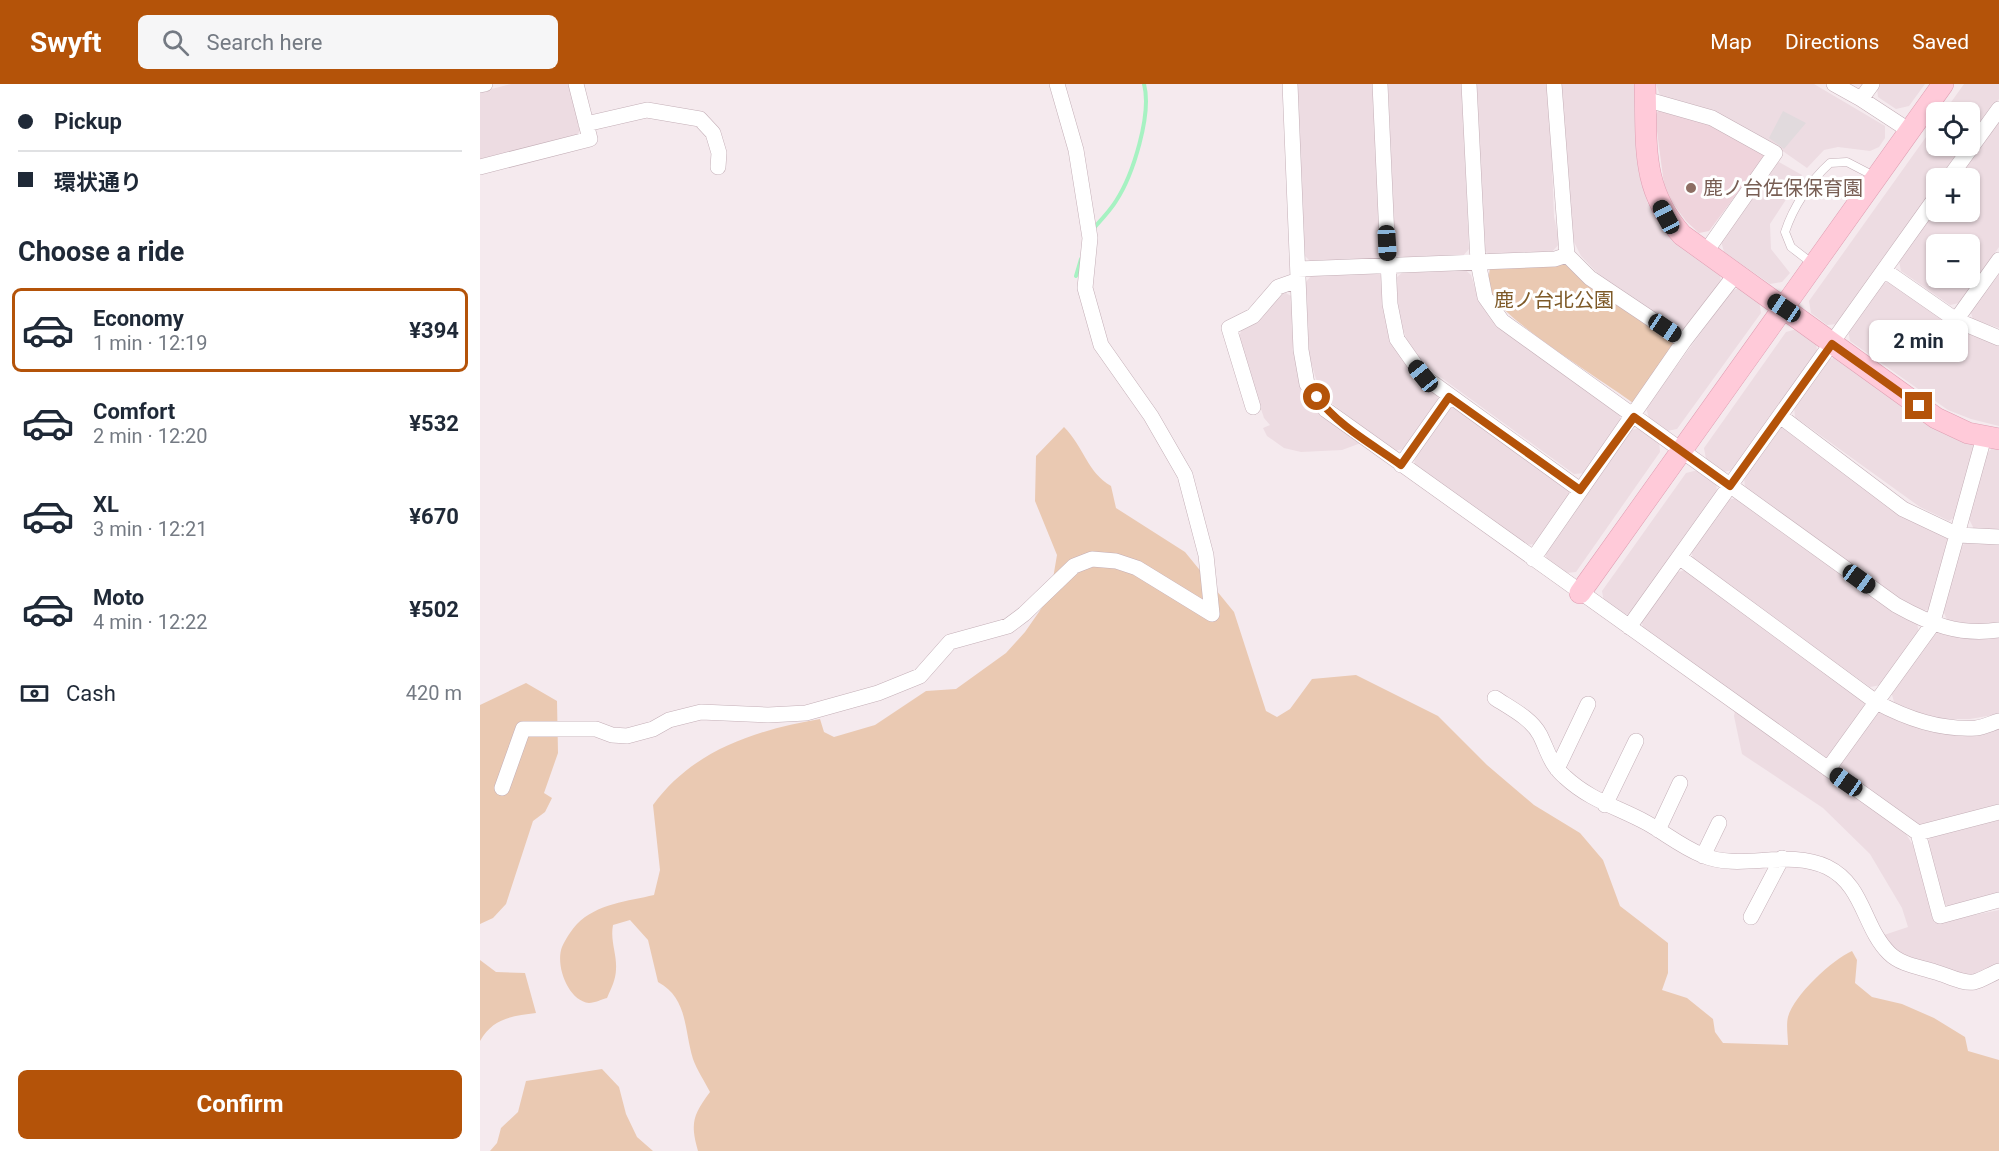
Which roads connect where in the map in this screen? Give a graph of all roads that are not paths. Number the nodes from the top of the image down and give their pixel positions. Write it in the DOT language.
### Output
graph roads {
  1 [pos="485,84"];
  2 [pos="576,84"];
  3 [pos="1057,84"];
  4 [pos="1290,84"];
  5 [pos="1380,84"];
  6 [pos="1469,84"];
  7 [pos="1554,84"];
  8 [pos="1834,84"];
  9 [pos="1872,84"];
  10 [pos="1943,84"];
  11 [pos="480,86"];
  12 [pos="1645,92"];
  13 [pos="1862,99"];
  14 [pos="1999,109"];
  15 [pos="586,124"];
  16 [pos="1910,131"];
  17 [pos="480,167"];
  18 [pos="718,167"];
  19 [pos="1957,168"];
  20 [pos="1877,177"];
  21 [pos="1926,211"];
  22 [pos="1705,253"];
  23 [pos="1567,255"];
  24 [pos="1999,260"];
  25 [pos="1478,262"];
  26 [pos="1388,265"];
  27 [pos="1814,265"];
  28 [pos="1884,270"];
  29 [pos="1298,275"];
  30 [pos="1735,275"];
  31 [pos="1784,308"];
  32 [pos="1956,320"];
  33 [pos="1999,338"];
  34 [pos="1684,341"];
  35 [pos="1832,344"];
  36 [pos="1449,397"];
  37 [pos="1253,407"];
  38 [pos="1780,416"];
  39 [pos="1634,417"];
  40 [pos="1991,438"];
  41 [pos="1681,451"];
  42 [pos="1401,465"];
  43 [pos="1730,486"];
  44 [pos="1580,490"];
  45 [pos="1958,535"];
  46 [pos="1999,537"];
  47 [pos="1678,557"];
  48 [pos="1533,560"];
  49 [pos="1580,592"];
  50 [pos="1932,625"];
  51 [pos="1629,627"];
  52 [pos="1999,630"];
  53 [pos="1495,698"];
  54 [pos="1876,702"];
  55 [pos="1588,704"];
  56 [pos="1999,721"];
  57 [pos="1636,741"];
  58 [pos="1557,769"];
  59 [pos="1828,769"];
  60 [pos="1680,783"];
  61 [pos="502,788"];
  62 [pos="1605,805"];
  63 [pos="1999,812"];
  64 [pos="1719,824"];
  65 [pos="1658,830"];
  66 [pos="1918,833"];
  67 [pos="1703,856"];
  68 [pos="1782,858"];
  69 [pos="1999,900"];
  70 [pos="1751,917"];
  71 [pos="1999,971"];
  1 -- 11 [label="street"];
  2 -- 15 [label="street"];
  3 -- 61 [label="street"];
  4 -- 29 [label="street"];
  5 -- 26 [label="street"];
  6 -- 25 [label="street"];
  7 -- 23 [label="street"];
  8 -- 13 [label="street"];
  9 -- 13 [label="street"];
  10 -- 16 [label="street"];
  12 -- 22 [label="street"];
  12 -- 22 [label="street"];
  13 -- 16 [label="street"];
  14 -- 19 [label="street"];
  15 -- 17 [label="street"];
  15 -- 18 [label="street"];
  16 -- 20 [label="street"];
  20 -- 27 [label="street"];
  20 -- 27 [label="lane"];
  21 -- 28 [label="street"];
  22 -- 30 [label="street"];
  23 -- 25 [label="street"];
  23 -- 34 [label="street"];
  24 -- 32 [label="street"];
  25 -- 26 [label="street"];
  25 -- 39 [label="street"];
  26 -- 29 [label="street"];
  26 -- 36 [label="street"];
  27 -- 31 [label="street"];
  28 -- 32 [label="street"];
  28 -- 35 [label="street"];
  29 -- 37 [label="street"];
  29 -- 42 [label="street"];
  30 -- 31 [label="street"];
  30 -- 34 [label="street"];
  31 -- 35 [label="street"];
  31 -- 41 [label="street"];
  32 -- 33 [label="street"];
  34 -- 39 [label="street"];
  35 -- 38 [label="street"];
  35 -- 40 [label="street"];
  36 -- 42 [label="street"];
  36 -- 44 [label="street"];
  38 -- 43 [label="street"];
  38 -- 45 [label="street"];
  39 -- 41 [label="street"];
  39 -- 44 [label="street"];
  40 -- 45 [label="street"];
  41 -- 43 [label="street"];
  41 -- 49 [label="street"];
  42 -- 48 [label="street"];
  43 -- 47 [label="street"];
  43 -- 50 [label="street"];
  44 -- 48 [label="street"];
  45 -- 46 [label="street"];
  45 -- 50 [label="street"];
  47 -- 51 [label="street"];
  47 -- 54 [label="street"];
  48 -- 49 [label="street"];
  49 -- 51 [label="street"];
  50 -- 52 [label="street"];
  50 -- 54 [label="street"];
  51 -- 59 [label="street"];
  53 -- 58 [label="street"];
  54 -- 56 [label="street"];
  54 -- 59 [label="street"];
  55 -- 58 [label="street"];
  57 -- 62 [label="street"];
  58 -- 62 [label="street"];
  59 -- 66 [label="street"];
  60 -- 65 [label="street"];
  62 -- 65 [label="street"];
  63 -- 66 [label="street"];
  64 -- 67 [label="street"];
  65 -- 67 [label="street"];
  66 -- 69 [label="street"];
  67 -- 68 [label="street"];
  68 -- 70 [label="street"];
  68 -- 71 [label="street"];
}
